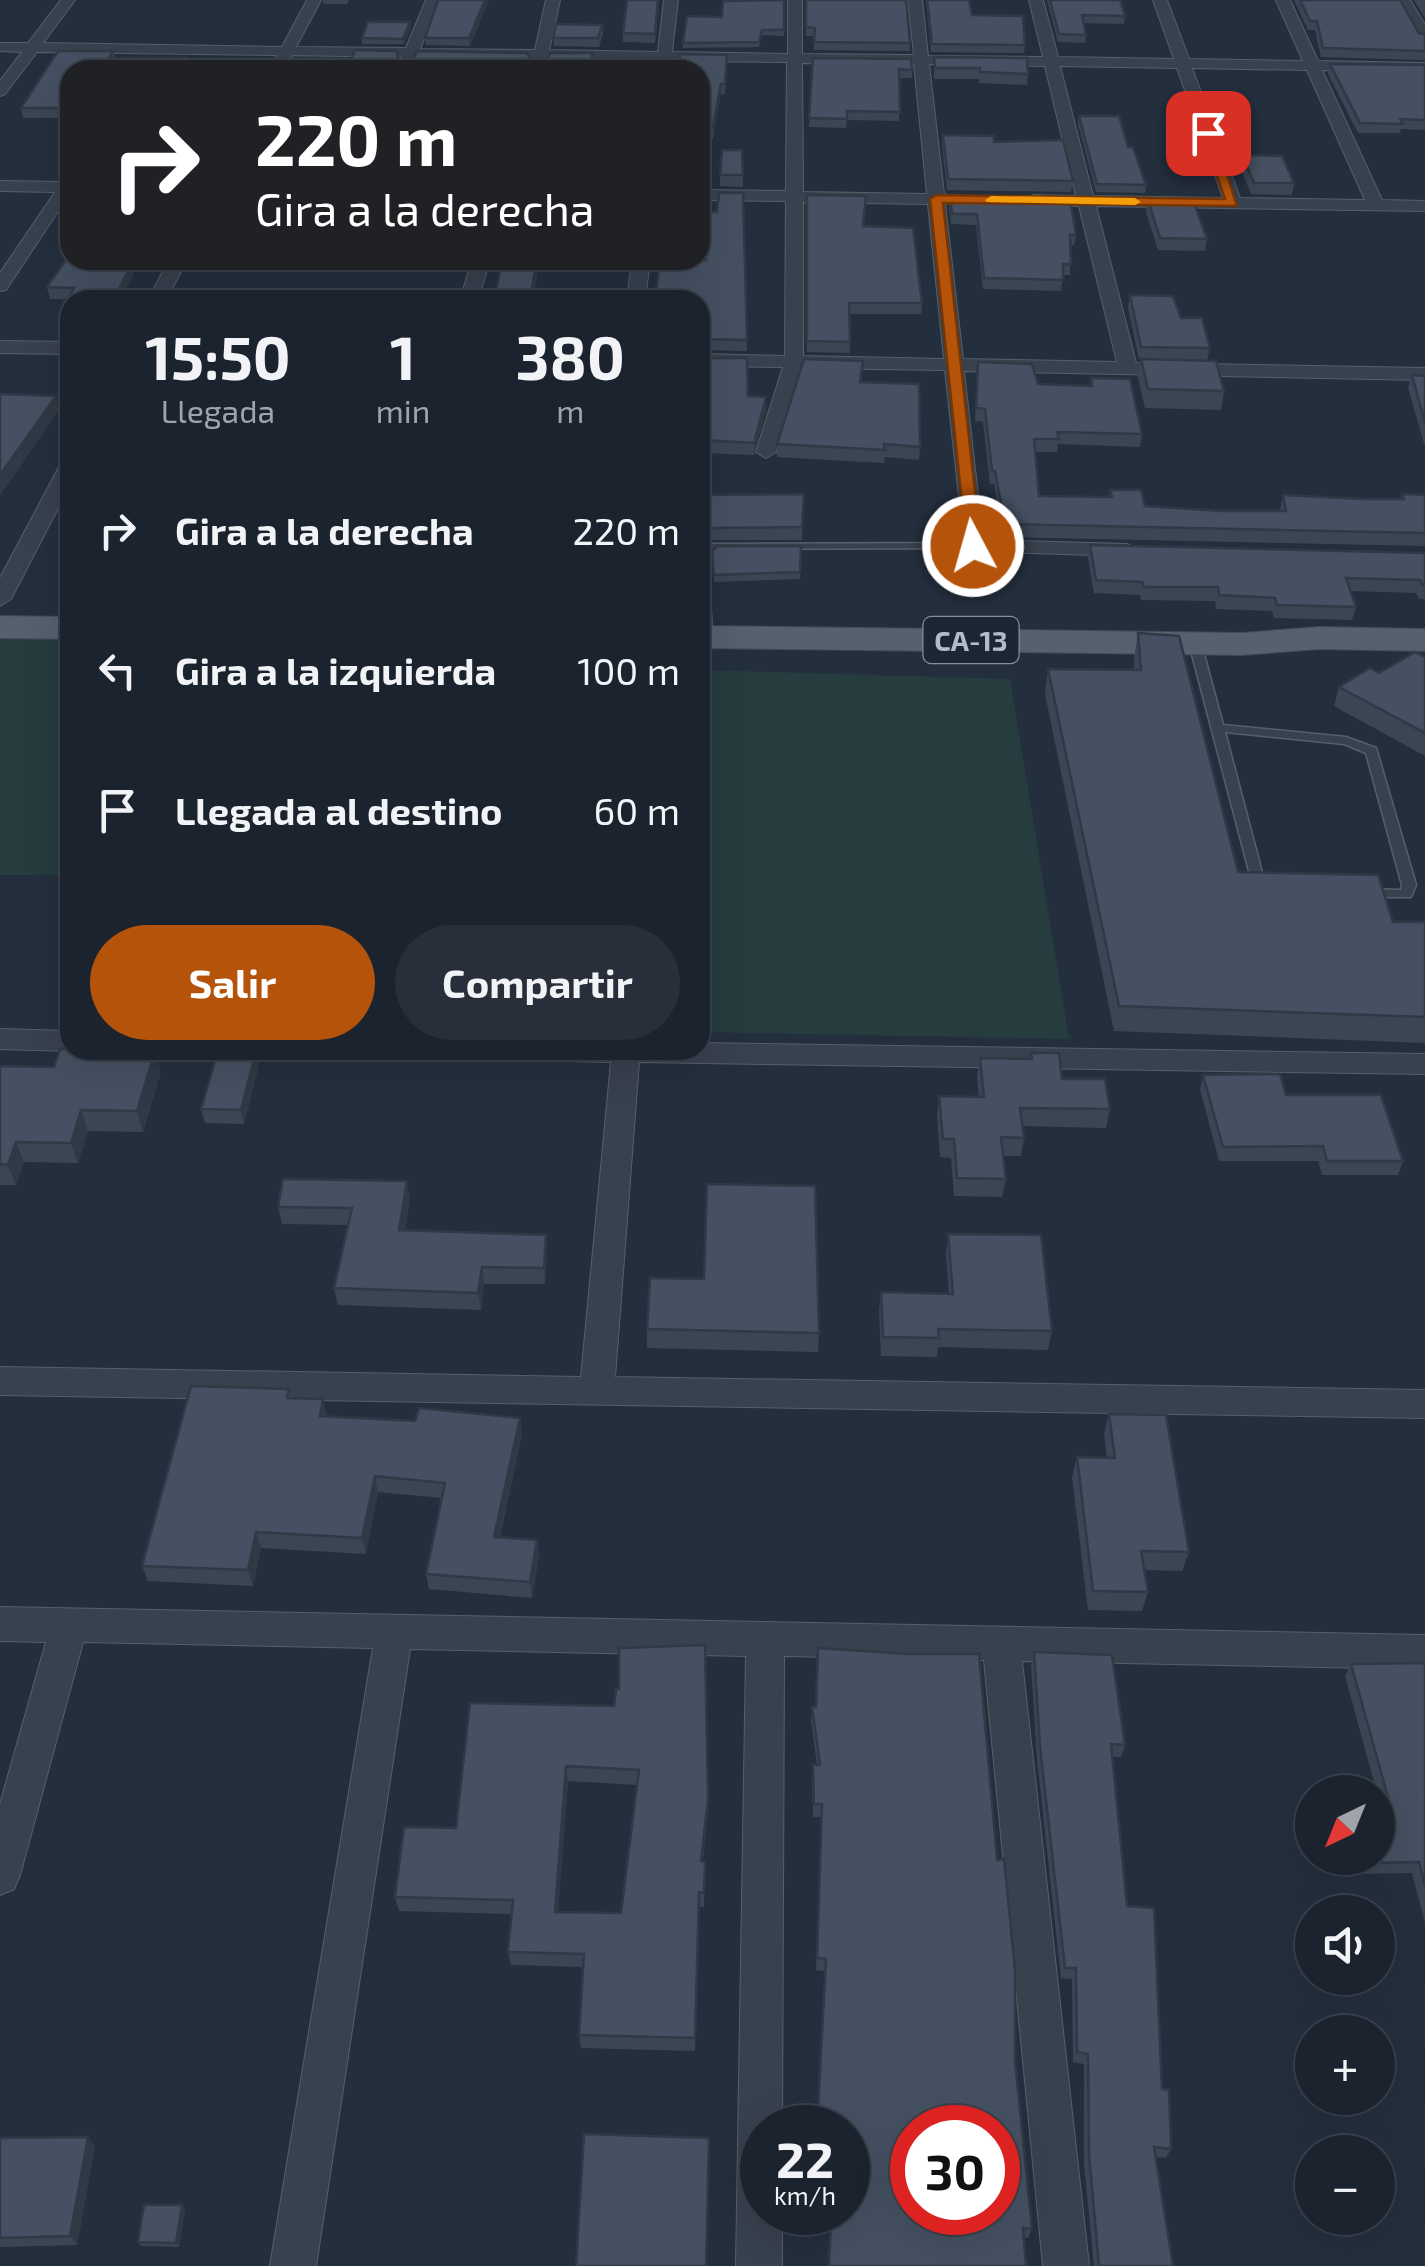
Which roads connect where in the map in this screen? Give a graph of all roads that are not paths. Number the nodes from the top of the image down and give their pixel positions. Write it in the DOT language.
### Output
graph roads {
  1 [pos="68,0"];
  2 [pos="314,0"];
  3 [pos="433,0"];
  4 [pos="553,0"];
  5 [pos="671,0"];
  6 [pos="796,0"];
  7 [pos="916,0"];
  8 [pos="1036,0"];
  9 [pos="1160,0"];
  10 [pos="1283,0"];
  11 [pos="1403,0"];
  12 [pos="1425,36"];
  13 [pos="0,47"];
  14 [pos="35,47"];
  15 [pos="158,50"];
  16 [pos="286,52"];
  17 [pos="411,52"];
  18 [pos="543,54"];
  19 [pos="794,57"];
  20 [pos="922,59"];
  21 [pos="152,60"];
  22 [pos="282,60"];
  23 [pos="408,60"];
  24 [pos="541,60"];
  25 [pos="623,60"];
  26 [pos="663,60"];
  27 [pos="710,61"];
  28 [pos="1051,61"];
  29 [pos="1183,63"];
  30 [pos="1314,66"];
  31 [pos="1425,67"];
  32 [pos="0,90"];
  33 [pos="60,185"];
  34 [pos="0,186"];
  35 [pos="710,196"];
  36 [pos="792,197"];
  37 [pos="60,198"];
  38 [pos="936,199"];
  39 [pos="974,200"];
  40 [pos="1011,200"];
  41 [pos="1086,201"];
  42 [pos="1233,203"];
  43 [pos="1376,205"];
  44 [pos="1425,206"];
  45 [pos="0,286"];
  46 [pos="0,347"];
  47 [pos="60,348"];
  48 [pos="710,360"];
  49 [pos="794,361"];
  50 [pos="954,364"];
  51 [pos="1127,366"];
  52 [pos="1425,374"];
  53 [pos="766,452"];
  54 [pos="60,485"];
  55 [pos="973,546"];
  56 [pos="710,548"];
  57 [pos="1150,550"];
  58 [pos="0,599"];
  59 [pos="0,627"];
  60 [pos="60,628"];
  61 [pos="710,637"];
  62 [pos="1425,640"];
  63 [pos="1195,643"];
  64 [pos="1242,644"];
  65 [pos="1425,658"];
  66 [pos="1216,728"];
  67 [pos="1275,891"];
  68 [pos="1350,892"];
  69 [pos="0,1039"];
  70 [pos="60,1040"];
  71 [pos="710,1052"];
  72 [pos="625,1060"];
  73 [pos="1425,1064"];
  74 [pos="0,1381"];
  75 [pos="598,1390"];
  76 [pos="1425,1404"];
  77 [pos="0,1624"];
  78 [pos="69,1626"];
  79 [pos="394,1633"];
  80 [pos="765,1640"];
  81 [pos="1000,1644"];
  82 [pos="1425,1652"];
  83 [pos="0,1875"];
  84 [pos="293,2266"];
  85 [pos="759,2266"];
  86 [pos="1066,2266"];
  1 -- 14 [label="street"];
  2 -- 16 [label="street"];
  3 -- 17 [label="street"];
  4 -- 18 [label="street"];
  5 -- 26 [label="street"];
  6 -- 19 [label="street"];
  7 -- 20 [label="street"];
  8 -- 28 [label="street"];
  9 -- 29 [label="street"];
  10 -- 30 [label="street"];
  11 -- 12 [label="street"];
  13 -- 14 [label="street"];
  14 -- 15 [label="street"];
  14 -- 32 [label="street"];
  15 -- 16 [label="street"];
  15 -- 21 [label="street"];
  16 -- 17 [label="street"];
  16 -- 22 [label="street"];
  17 -- 18 [label="street"];
  17 -- 23 [label="street"];
  18 -- 24 [label="street"];
  18 -- 25 [label="street"];
  19 -- 20 [label="street"];
  19 -- 27 [label="street"];
  19 -- 36 [label="street"];
  20 -- 28 [label="street"];
  20 -- 38 [label="street"];
  28 -- 29 [label="street"];
  28 -- 41 [label="street"];
  29 -- 30 [label="street"];
  29 -- 42 [label="street"];
  30 -- 31 [label="street"];
  30 -- 43 [label="street"];
  33 -- 34 [label="street"];
  35 -- 36 [label="street"];
  36 -- 38 [label="street"];
  36 -- 49 [label="street"];
  37 -- 45 [label="street"];
  38 -- 39 [label="street"];
  38 -- 50 [label="street"];
  40 -- 41 [label="street"];
  41 -- 42 [label="street"];
  41 -- 51 [label="street"];
  42 -- 43 [label="street"];
  43 -- 44 [label="street"];
  46 -- 47 [label="street"];
  48 -- 49 [label="street"];
  49 -- 50 [label="street"];
  49 -- 53 [label="street"];
  50 -- 51 [label="street"];
  50 -- 55 [label="street"];
  51 -- 52 [label="street"];
  54 -- 58 [label="street"];
  55 -- 56 [label="lane"];
  55 -- 57 [label="street"];
  59 -- 60 [label="main road"];
  61 -- 63 [label="main road, CA-13"];
  62 -- 64 [label="main road, CA-13"];
  63 -- 64 [label="main road, CA-13"];
  63 -- 66 [label="lane"];
  64 -- 65 [label="main road, CA-13"];
  66 -- 67 [label="lane"];
  66 -- 68 [label="lane"];
  69 -- 70 [label="street"];
  71 -- 73 [label="street"];
  72 -- 75 [label="street"];
  74 -- 75 [label="street"];
  75 -- 76 [label="street"];
  77 -- 78 [label="street"];
  78 -- 79 [label="street"];
  78 -- 83 [label="street"];
  79 -- 80 [label="street"];
  79 -- 84 [label="street"];
  80 -- 81 [label="street"];
  80 -- 85 [label="street"];
  81 -- 82 [label="street"];
  81 -- 86 [label="street"];
}
